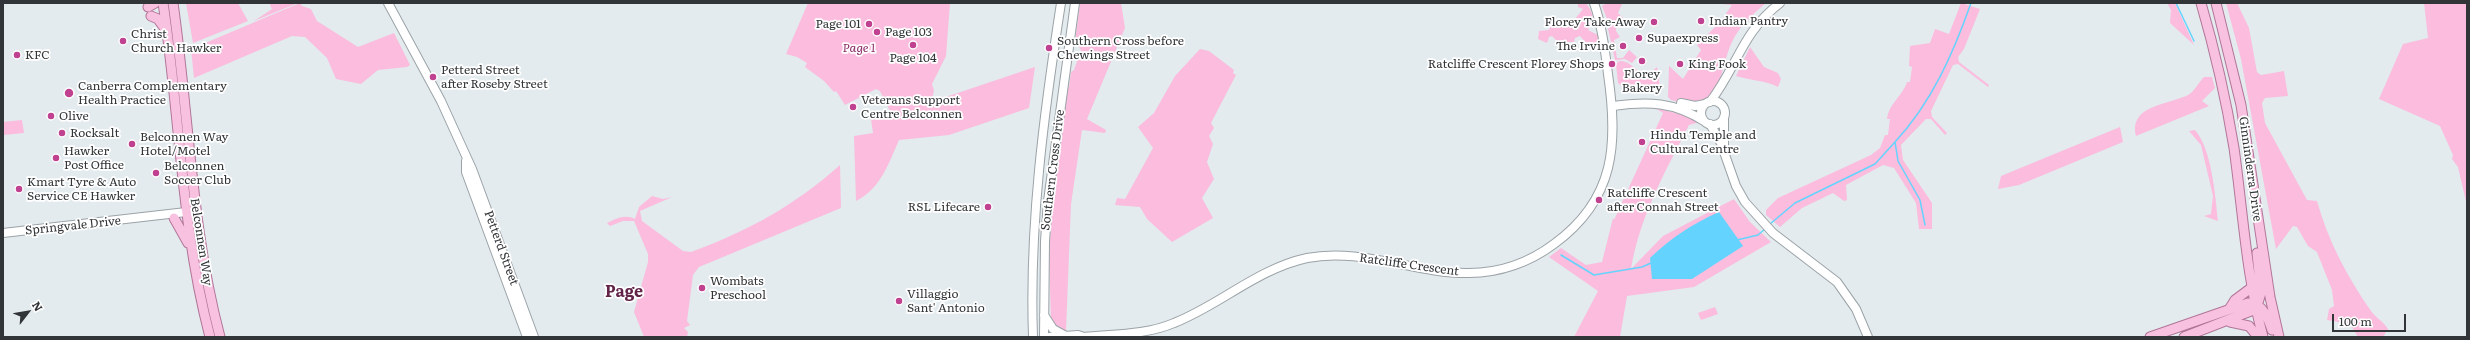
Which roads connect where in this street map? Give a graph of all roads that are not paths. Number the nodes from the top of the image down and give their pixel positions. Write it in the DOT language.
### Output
graph roads {
  1 [pos="173,3"];
  2 [pos="388,3"];
  3 [pos="1061,3"];
  4 [pos="1075,3"];
  5 [pos="1594,3"];
  6 [pos="1780,3"];
  7 [pos="2201,3"];
  8 [pos="2216,3"];
  9 [pos="165,6"];
  10 [pos="152,9"];
  11 [pos="176,25"];
  12 [pos="167,32"];
  13 [pos="1722,85"];
  14 [pos="1708,103"];
  15 [pos="1613,104"];
  16 [pos="1722,106"];
  17 [pos="1724,118"];
  18 [pos="1707,122"];
  19 [pos="1723,148"];
  20 [pos="466,160"];
  21 [pos="191,213"];
  22 [pos="2256,214"];
  23 [pos="143,218"];
  24 [pos="174,218"];
  25 [pos="3,233"];
  26 [pos="195,269"];
  27 [pos="2251,288"];
  28 [pos="2258,307"];
  29 [pos="2230,308"];
  30 [pos="1044,315"];
  31 [pos="1032,316"];
  32 [pos="2226,322"];
  33 [pos="1064,335"];
  34 [pos="1865,335"];
  35 [pos="210,337"];
  36 [pos="220,337"];
  37 [pos="527,337"];
  38 [pos="534,337"];
  39 [pos="1033,337"];
  40 [pos="1040,337"];
  41 [pos="1044,337"];
  42 [pos="1050,337"];
  43 [pos="1084,337"];
  44 [pos="2150,337"];
  45 [pos="2184,337"];
  46 [pos="2258,337"];
  47 [pos="2263,337"];
  48 [pos="2274,337"];
  49 [pos="2279,337"];
  1 -- 11 [label="main road, Belconnen Way"];
  2 -- 20 [label="street, Petterd Street"];
  3 -- 31 [label="street, Southern Cross Drive"];
  4 -- 30 [label="street, Southern Cross Drive"];
  5 -- 15 [label="street, Ratcliffe Crescent"];
  6 -- 13 [label="street"];
  7 -- 27 [label="main road, Ginninderra Drive"];
  8 -- 22 [label="main road, Ginninderra Drive"];
  9 -- 11 [label="main road"];
  9 -- 12 [label="main road, Belconnen Way"];
  10 -- 12 [label="main road"];
  11 -- 21 [label="main road, Belconnen Way"];
  12 -- 21 [label="main road, Belconnen Way"];
  13 -- 14 [label="street"];
  13 -- 16 [label="street"];
  14 -- 15 [label="street"];
  14 -- 16 [label="street"];
  14 -- 18 [label="street"];
  15 -- 18 [label="street"];
  15 -- 43 [label="street, Ratcliffe Crescent"];
  16 -- 17 [label="street"];
  17 -- 18 [label="street"];
  17 -- 19 [label="street"];
  18 -- 19 [label="street"];
  19 -- 34 [label="street"];
  20 -- 37 [label="street, Petterd Street"];
  20 -- 38 [label="street, Petterd Street"];
  21 -- 23 [label="street, Springvale Drive"];
  21 -- 24 [label="street, Springvale Drive"];
  21 -- 26 [label="main road, Belconnen Way"];
  21 -- 36 [label="main road, Belconnen Way"];
  22 -- 28 [label="main road"];
  22 -- 49 [label="main road, Ginninderra Drive"];
  23 -- 24 [label="street, Springvale Drive"];
  23 -- 25 [label="street, Springvale Drive"];
  24 -- 26 [label="main road"];
  26 -- 35 [label="main road, Belconnen Way"];
  27 -- 28 [label="main road, Ginninderra Drive"];
  27 -- 29 [label="main road"];
  28 -- 29 [label="main road"];
  28 -- 32 [label="main road"];
  28 -- 47 [label="main road, Ginninderra Drive"];
  28 -- 48 [label="main road, Ginninderra Drive"];
  29 -- 44 [label="main road"];
  30 -- 33 [label="street"];
  30 -- 41 [label="street, Southern Cross Drive"];
  31 -- 39 [label="street, Southern Cross Drive"];
  31 -- 40 [label="street"];
  32 -- 45 [label="main road"];
  32 -- 46 [label="main road"];
  33 -- 42 [label="street, Ratcliffe Crescent"];
  33 -- 43 [label="street, Ratcliffe Crescent"];
}
